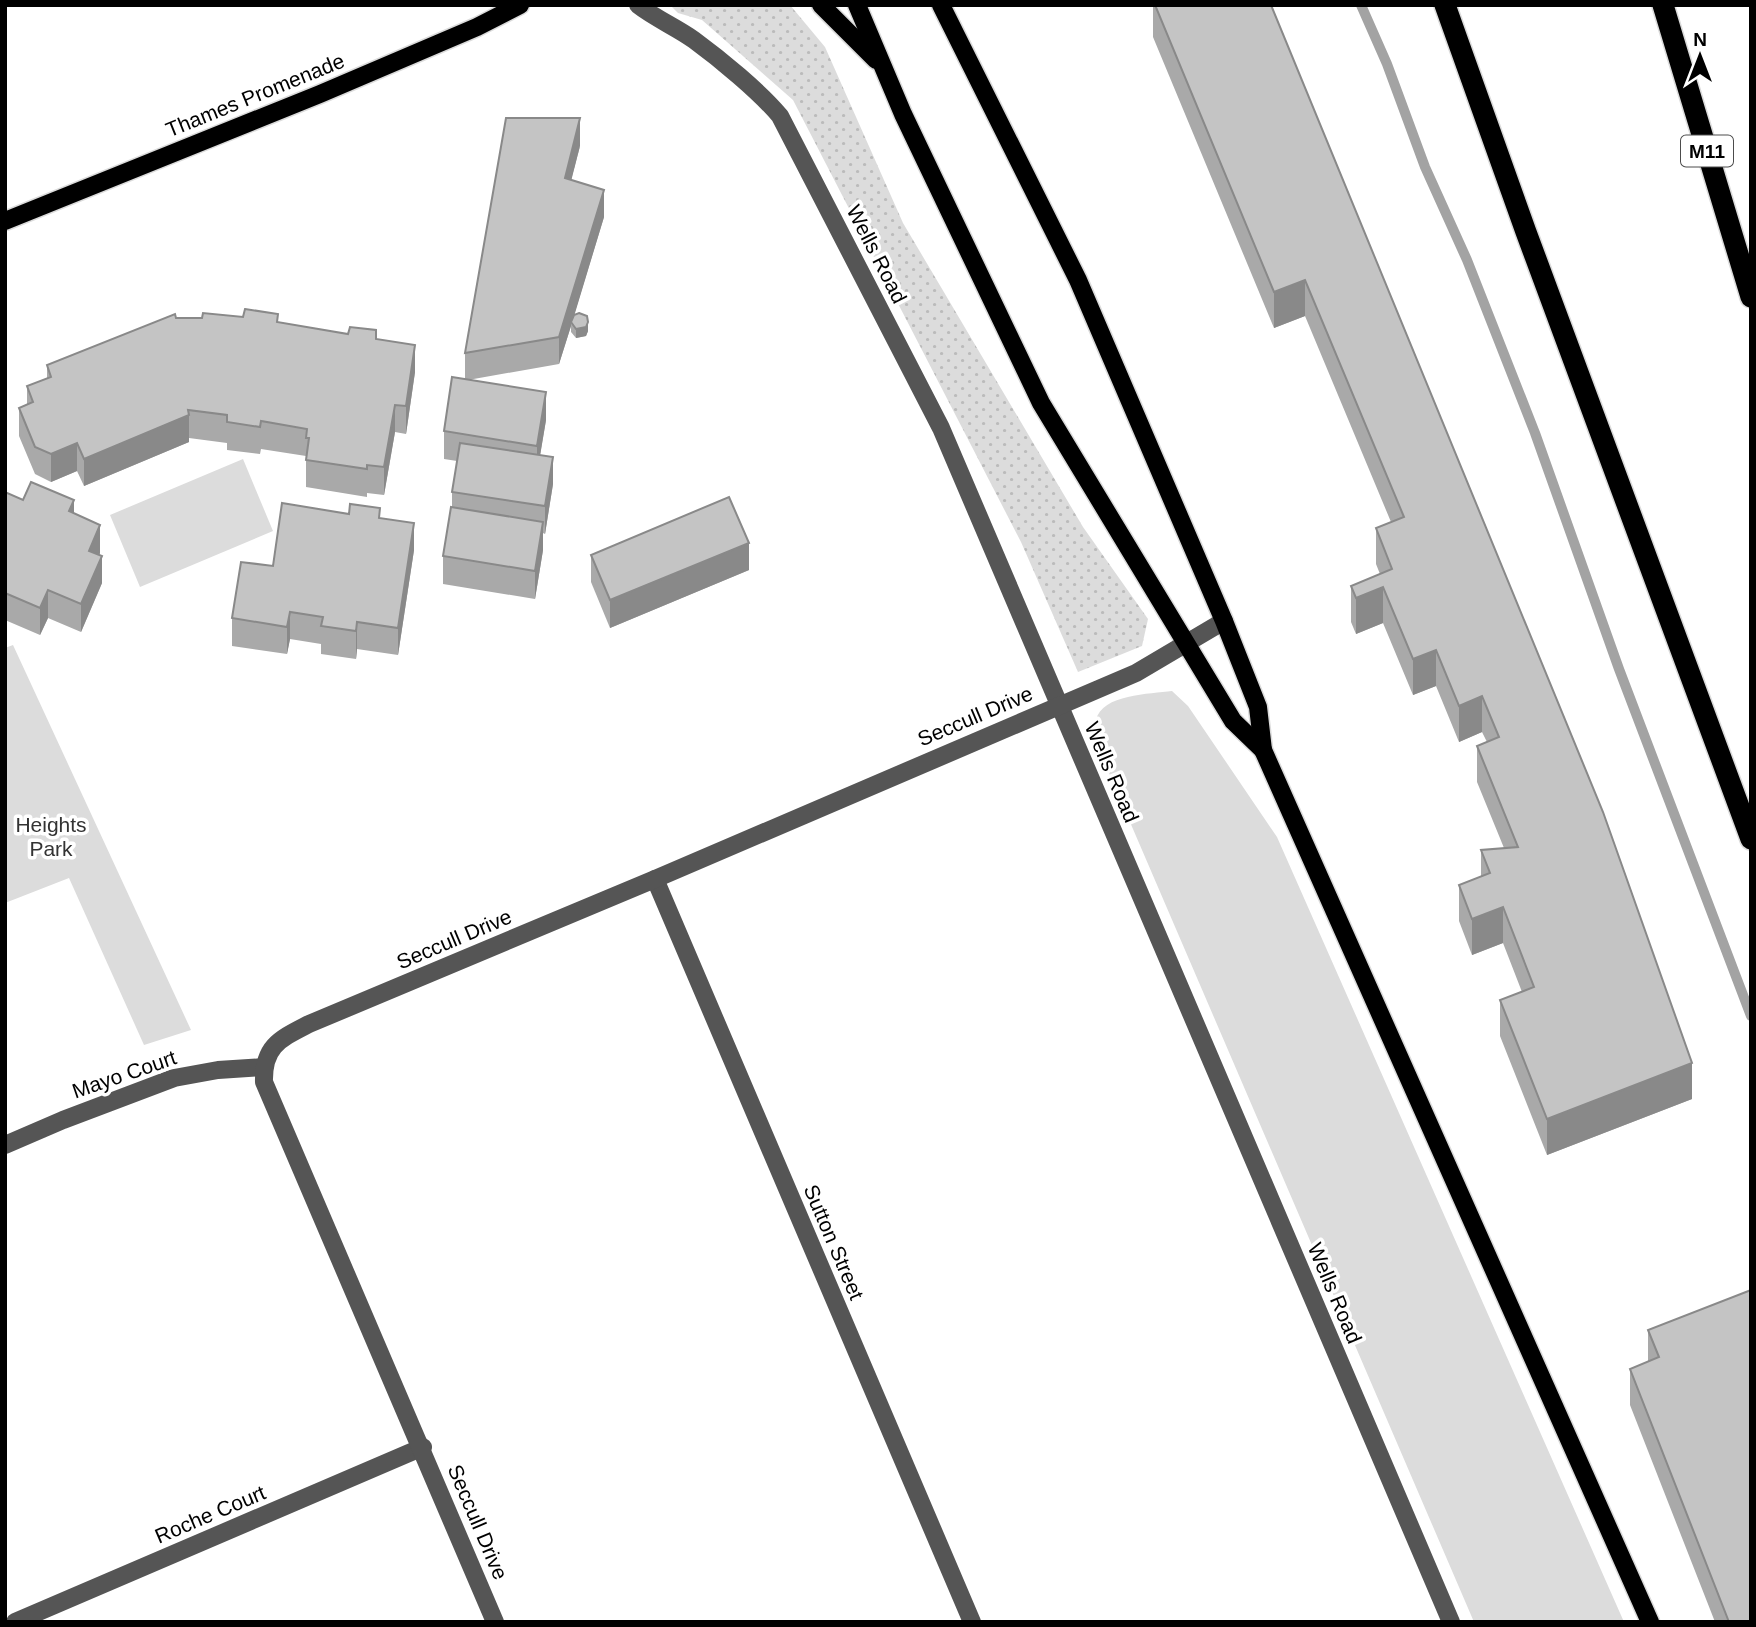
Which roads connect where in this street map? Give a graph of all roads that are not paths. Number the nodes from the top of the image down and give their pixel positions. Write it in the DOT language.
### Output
graph roads {
  1 [pos="520,5"];
  2 [pos="638,5"];
  3 [pos="821,5"];
  4 [pos="857,5"];
  5 [pos="940,5"];
  6 [pos="1445,5"];
  7 [pos="1662,5"];
  8 [pos="883,68"];
  9 [pos="5,221"];
  10 [pos="1751,297"];
  11 [pos="1224,621"];
  12 [pos="1187,645"];
  13 [pos="1059,705"];
  14 [pos="1263,750"];
  15 [pos="1751,839"];
  16 [pos="655,879"];
  17 [pos="264,1067"];
  18 [pos="5,1145"];
  19 [pos="423,1447"];
  20 [pos="15,1622"];
  21 [pos="495,1622"];
  22 [pos="972,1622"];
  23 [pos="1451,1622"];
  24 [pos="1650,1622"];
  1 -- 9 [label="main road, Thames Promenade"];
  2 -- 13 [label="street, Wells Road"];
  3 -- 8 [label="main road"];
  4 -- 8 [label="main road"];
  5 -- 11 [label="main road"];
  6 -- 15 [label="highway"];
  7 -- 10 [label="highway, M11"];
  8 -- 12 [label="main road"];
  11 -- 12 [label="street, Seccull Drive"];
  11 -- 14 [label="main road"];
  12 -- 13 [label="street, Seccull Drive"];
  12 -- 14 [label="main road"];
  13 -- 16 [label="street, Seccull Drive"];
  13 -- 23 [label="street, Wells Road"];
  14 -- 24 [label="main road"];
  16 -- 17 [label="street, Seccull Drive"];
  16 -- 22 [label="street, Sutton Street"];
  17 -- 18 [label="street, Mayo Court"];
  17 -- 19 [label="street, Seccull Drive"];
  19 -- 20 [label="street, Roche Court"];
  19 -- 21 [label="street, Seccull Drive"];
}
